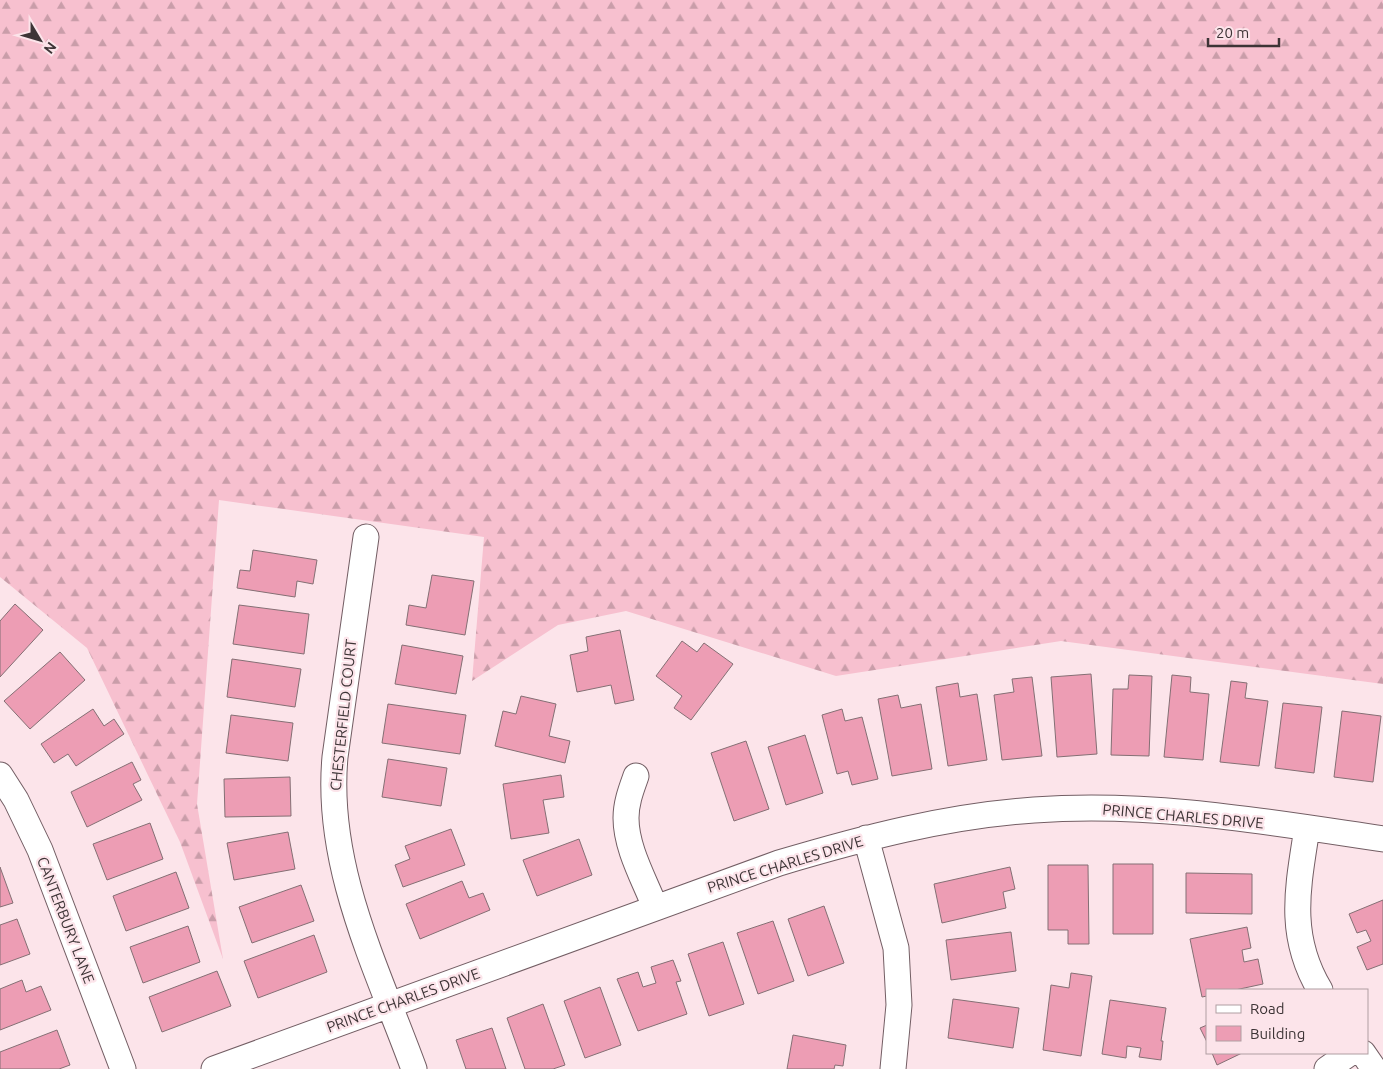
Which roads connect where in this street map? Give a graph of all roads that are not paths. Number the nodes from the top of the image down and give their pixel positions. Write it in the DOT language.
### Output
graph roads {
  1 [pos="366,537"];
  2 [pos="0,775"];
  3 [pos="636,776"];
  4 [pos="1307,828"];
  5 [pos="866,838"];
  6 [pos="1383,839"];
  7 [pos="655,907"];
  8 [pos="1320,989"];
  9 [pos="390,1005"];
  10 [pos="1349,1054"];
  11 [pos="1364,1054"];
  12 [pos="123,1069"];
  13 [pos="214,1069"];
  14 [pos="414,1069"];
  15 [pos="893,1069"];
  16 [pos="1327,1069"];
  17 [pos="1374,1069"];
  1 -- 9 [label="street, CHESTERFIELD COURT"];
  2 -- 12 [label="street, CANTERBURY LANE"];
  3 -- 7 [label="street"];
  4 -- 5 [label="street, PRINCE CHARLES DRIVE"];
  4 -- 6 [label="street, PRINCE CHARLES DRIVE"];
  4 -- 8 [label="street"];
  5 -- 7 [label="street, PRINCE CHARLES DRIVE"];
  5 -- 15 [label="street"];
  7 -- 9 [label="street, PRINCE CHARLES DRIVE"];
  9 -- 13 [label="street, PRINCE CHARLES DRIVE"];
  9 -- 14 [label="street, CHESTERFIELD COURT"];
  10 -- 16 [label="street"];
  11 -- 17 [label="street"];
}
